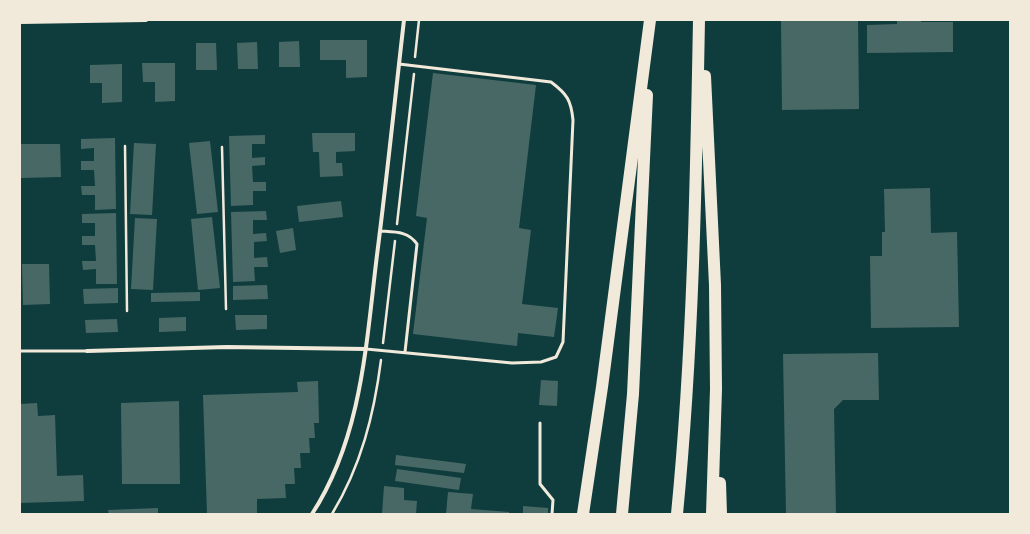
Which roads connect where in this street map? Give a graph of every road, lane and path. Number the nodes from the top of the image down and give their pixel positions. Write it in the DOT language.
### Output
graph roads {
  1 [pos="146,20"];
  2 [pos="404,20"];
  3 [pos="419,20"];
  4 [pos="650,20"];
  5 [pos="699,20"];
  6 [pos="703,20"];
  7 [pos="20,22"];
  8 [pos="399,64"];
  9 [pos="415,66"];
  10 [pos="125,146"];
  11 [pos="222,147"];
  12 [pos="380,231"];
  13 [pos="396,232"];
  14 [pos="226,309"];
  15 [pos="127,311"];
  16 [pos="366,348"];
  17 [pos="382,350"];
  18 [pos="20,351"];
  19 [pos="87,351"];
  20 [pos="406,352"];
  21 [pos="540,423"];
  22 [pos="716,424"];
  23 [pos="312,514"];
  24 [pos="332,514"];
  25 [pos="552,514"];
  26 [pos="583,514"];
  27 [pos="622,514"];
  28 [pos="677,514"];
  29 [pos="712,514"];
  30 [pos="721,514"];
  1 -- 7 [label="street"];
  2 -- 8 [label="street"];
  3 -- 9 [label="path"];
  4 -- 26 [label="highway"];
  4 -- 27 [label="highway"];
  5 -- 28 [label="highway"];
  6 -- 22 [label="highway"];
  8 -- 9 [label="lane"];
  8 -- 12 [label="street"];
  9 -- 13 [label="path"];
  9 -- 20 [label="lane"];
  10 -- 15 [label="path"];
  11 -- 14 [label="path"];
  12 -- 13 [label="lane"];
  12 -- 16 [label="street"];
  13 -- 17 [label="path"];
  13 -- 20 [label="lane"];
  16 -- 17 [label="lane"];
  16 -- 19 [label="street"];
  16 -- 23 [label="street"];
  17 -- 20 [label="lane"];
  17 -- 24 [label="path"];
  18 -- 19 [label="lane"];
  21 -- 25 [label="lane"];
  22 -- 29 [label="highway"];
  22 -- 30 [label="highway"];
}
